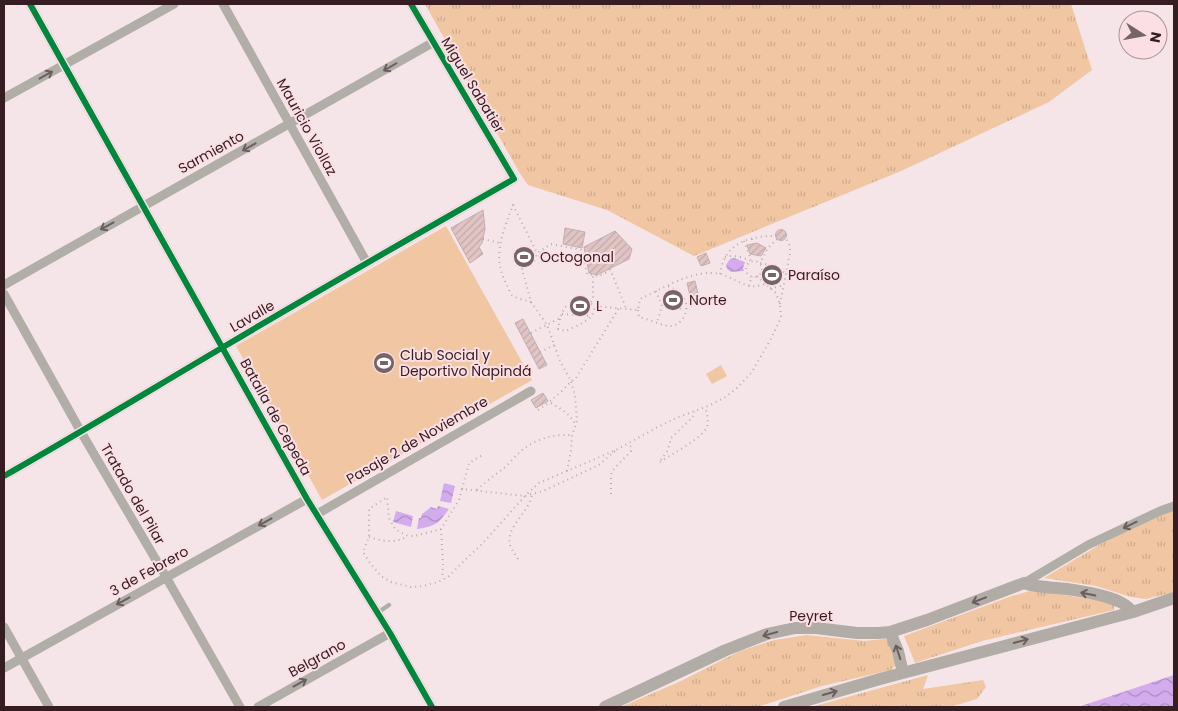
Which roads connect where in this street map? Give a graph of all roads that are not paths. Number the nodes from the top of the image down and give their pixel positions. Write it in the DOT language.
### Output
graph roads {
  1 [pos="30,4"];
  2 [pos="174,4"];
  3 [pos="224,4"];
  4 [pos="411,4"];
  5 [pos="432,43"];
  6 [pos="64,65"];
  7 [pos="4,98"];
  8 [pos="290,124"];
  9 [pos="514,179"];
  10 [pos="143,206"];
  11 [pos="367,263"];
  12 [pos="4,284"];
  13 [pos="4,294"];
  14 [pos="223,347"];
  15 [pos="531,391"];
  16 [pos="81,432"];
  17 [pos="4,476"];
  18 [pos="307,499"];
  19 [pos="1174,506"];
  20 [pos="316,514"];
  21 [pos="166,578"];
  22 [pos="1024,583"];
  23 [pos="1174,598"];
  24 [pos="389,605"];
  25 [pos="1133,612"];
  26 [pos="377,613"];
  27 [pos="4,627"];
  28 [pos="890,632"];
  29 [pos="390,633"];
  30 [pos="22,658"];
  31 [pos="4,668"];
  32 [pos="903,673"];
  33 [pos="49,707"];
  34 [pos="240,707"];
  35 [pos="258,707"];
  36 [pos="432,707"];
  37 [pos="605,707"];
  38 [pos="784,707"];
  1 -- 6 [label="street, Batalla de Cepeda"];
  2 -- 6 [label="street"];
  3 -- 8 [label="street, Mauricio Viollaz"];
  4 -- 5 [label="street, Miguel Sabatier"];
  5 -- 8 [label="street, Sarmiento, one-way"];
  5 -- 9 [label="street, Miguel Sabatier"];
  7 -- 6 [label="street, one-way"];
  6 -- 10 [label="street, Batalla de Cepeda"];
  8 -- 10 [label="street, Sarmiento, one-way"];
  8 -- 11 [label="street, Mauricio Viollaz"];
  9 -- 11 [label="street, Lavalle"];
  10 -- 12 [label="street, Sarmiento, one-way"];
  10 -- 14 [label="street, Batalla de Cepeda"];
  11 -- 14 [label="street, Lavalle"];
  13 -- 16 [label="street, Tratado del Pilar"];
  14 -- 16 [label="street, Lavalle"];
  14 -- 18 [label="street, Batalla de Cepeda"];
  15 -- 20 [label="street, Pasaje 2 de Noviembre"];
  16 -- 17 [label="street, Lavalle"];
  16 -- 21 [label="street, Tratado del Pilar"];
  18 -- 20 [label="street, Batalla de Cepeda"];
  18 -- 21 [label="street, 3 de Febrero, one-way"];
  19 -- 22 [label="street, Peyret, one-way"];
  20 -- 26 [label="street, Batalla de Cepeda"];
  21 -- 30 [label="street, 3 de Febrero, one-way"];
  21 -- 34 [label="street, Tratado del Pilar"];
  25 -- 22 [label="street, one-way"];
  22 -- 28 [label="street, Peyret, one-way"];
  23 -- 25 [label="street"];
  24 -- 26 [label="lane"];
  32 -- 25 [label="street, one-way"];
  26 -- 29 [label="street, Batalla de Cepeda"];
  27 -- 30 [label="street"];
  32 -- 28 [label="street, one-way"];
  28 -- 37 [label="street, Peyret, one-way"];
  35 -- 29 [label="street, Belgrano, one-way"];
  29 -- 36 [label="street, Batalla de Cepeda"];
  30 -- 31 [label="street, 3 de Febrero"];
  30 -- 33 [label="street"];
  38 -- 32 [label="street, one-way"];
}
